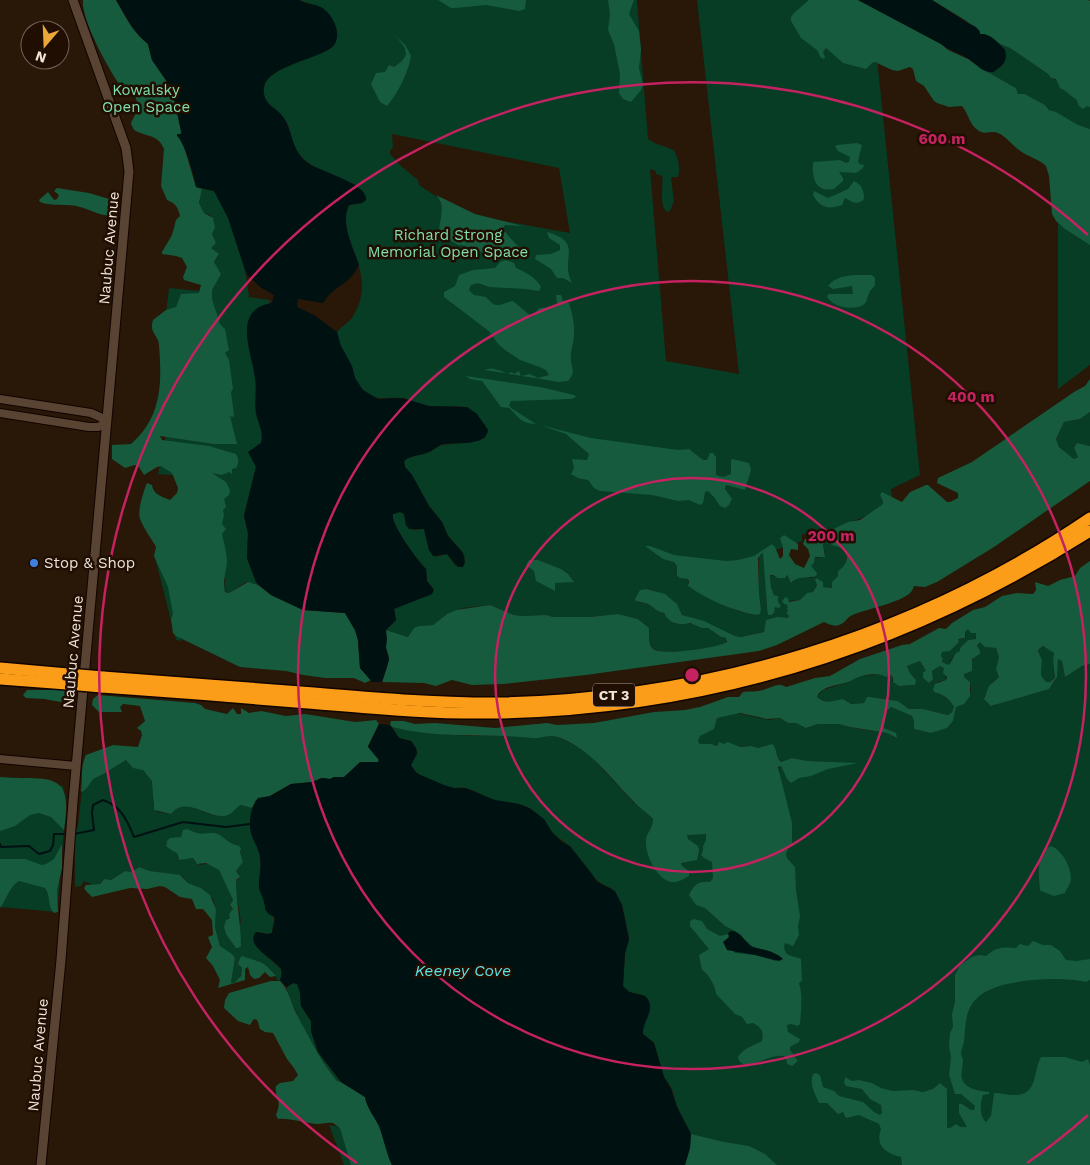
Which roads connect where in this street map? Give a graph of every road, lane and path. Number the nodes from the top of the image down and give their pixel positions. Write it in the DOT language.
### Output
graph roads {
  1 [pos="73,0"];
  2 [pos="0,399"];
  3 [pos="0,413"];
  4 [pos="107,423"];
  5 [pos="1090,518"];
  6 [pos="1090,531"];
  7 [pos="0,668"];
  8 [pos="0,678"];
  9 [pos="67,679"];
  10 [pos="103,682"];
  11 [pos="0,760"];
  12 [pos="76,766"];
  13 [pos="41,1165"];
  1 -- 4 [label="main road, Naubuc Avenue"];
  2 -- 4 [label="street"];
  3 -- 4 [label="street"];
  4 -- 12 [label="main road, Naubuc Avenue"];
  5 -- 10 [label="highway, CT 3"];
  6 -- 10 [label="highway, CT 3"];
  7 -- 9 [label="highway, CT 3"];
  8 -- 9 [label="highway, CT 3"];
  9 -- 10 [label="highway, CT 3, bridge"];
  11 -- 12 [label="street"];
  12 -- 13 [label="main road, Naubuc Avenue"];
}
